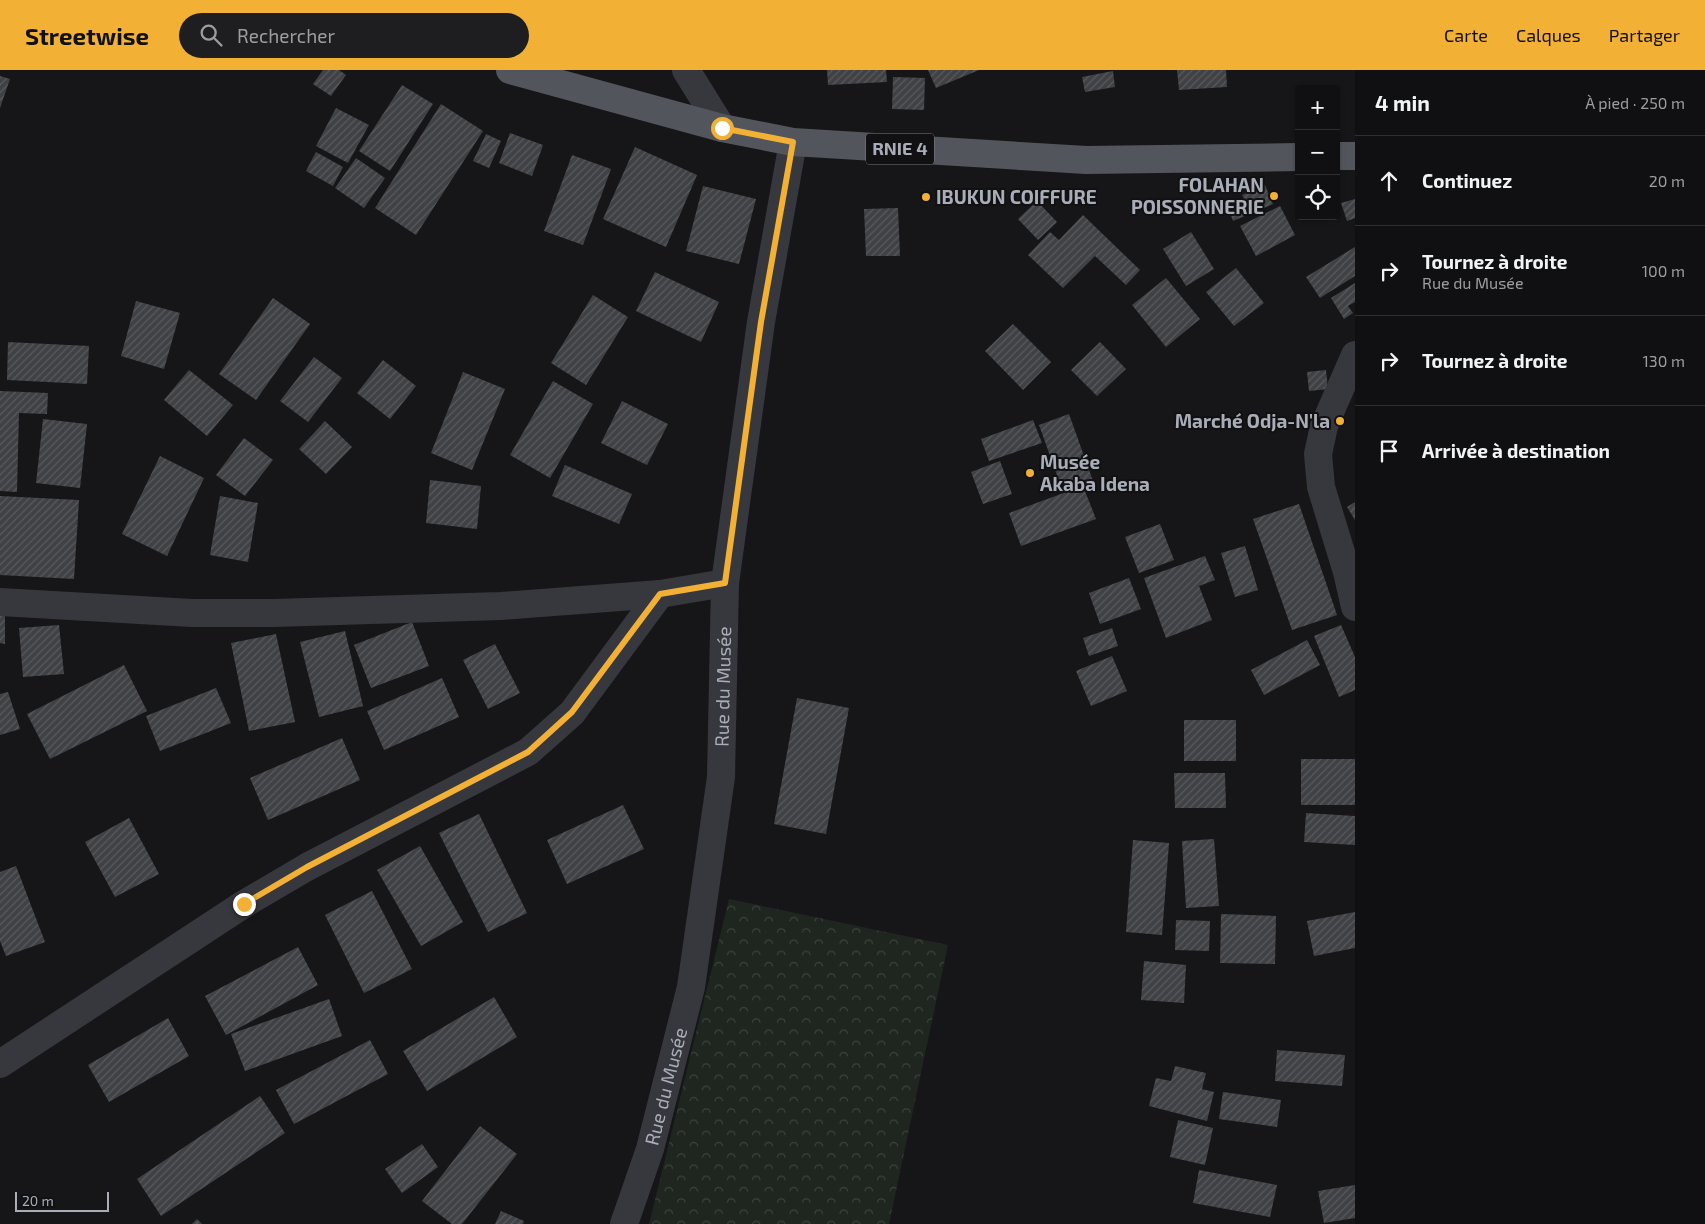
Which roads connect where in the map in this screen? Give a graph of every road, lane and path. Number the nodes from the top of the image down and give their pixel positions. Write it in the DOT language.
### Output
graph roads {
  1 [pos="510,70"];
  2 [pos="686,70"];
  3 [pos="722,128"];
  4 [pos="793,142"];
  5 [pos="1340,156"];
  6 [pos="1355,156"];
  7 [pos="1295,157"];
  8 [pos="1355,355"];
  9 [pos="725,583"];
  10 [pos="660,594"];
  11 [pos="0,602"];
  12 [pos="1355,607"];
  13 [pos="0,1064"];
  14 [pos="624,1224"];
  1 -- 3 [label="main road, RNIE 4"];
  2 -- 3 [label="street"];
  3 -- 4 [label="main road, RNIE 4"];
  4 -- 7 [label="main road, RNIE 4"];
  4 -- 9 [label="street, Rue du Musée"];
  5 -- 6 [label="main road"];
  8 -- 12 [label="street"];
  9 -- 10 [label="street"];
  9 -- 14 [label="street, Rue du Musée"];
  10 -- 11 [label="street"];
  10 -- 13 [label="street"];
}
